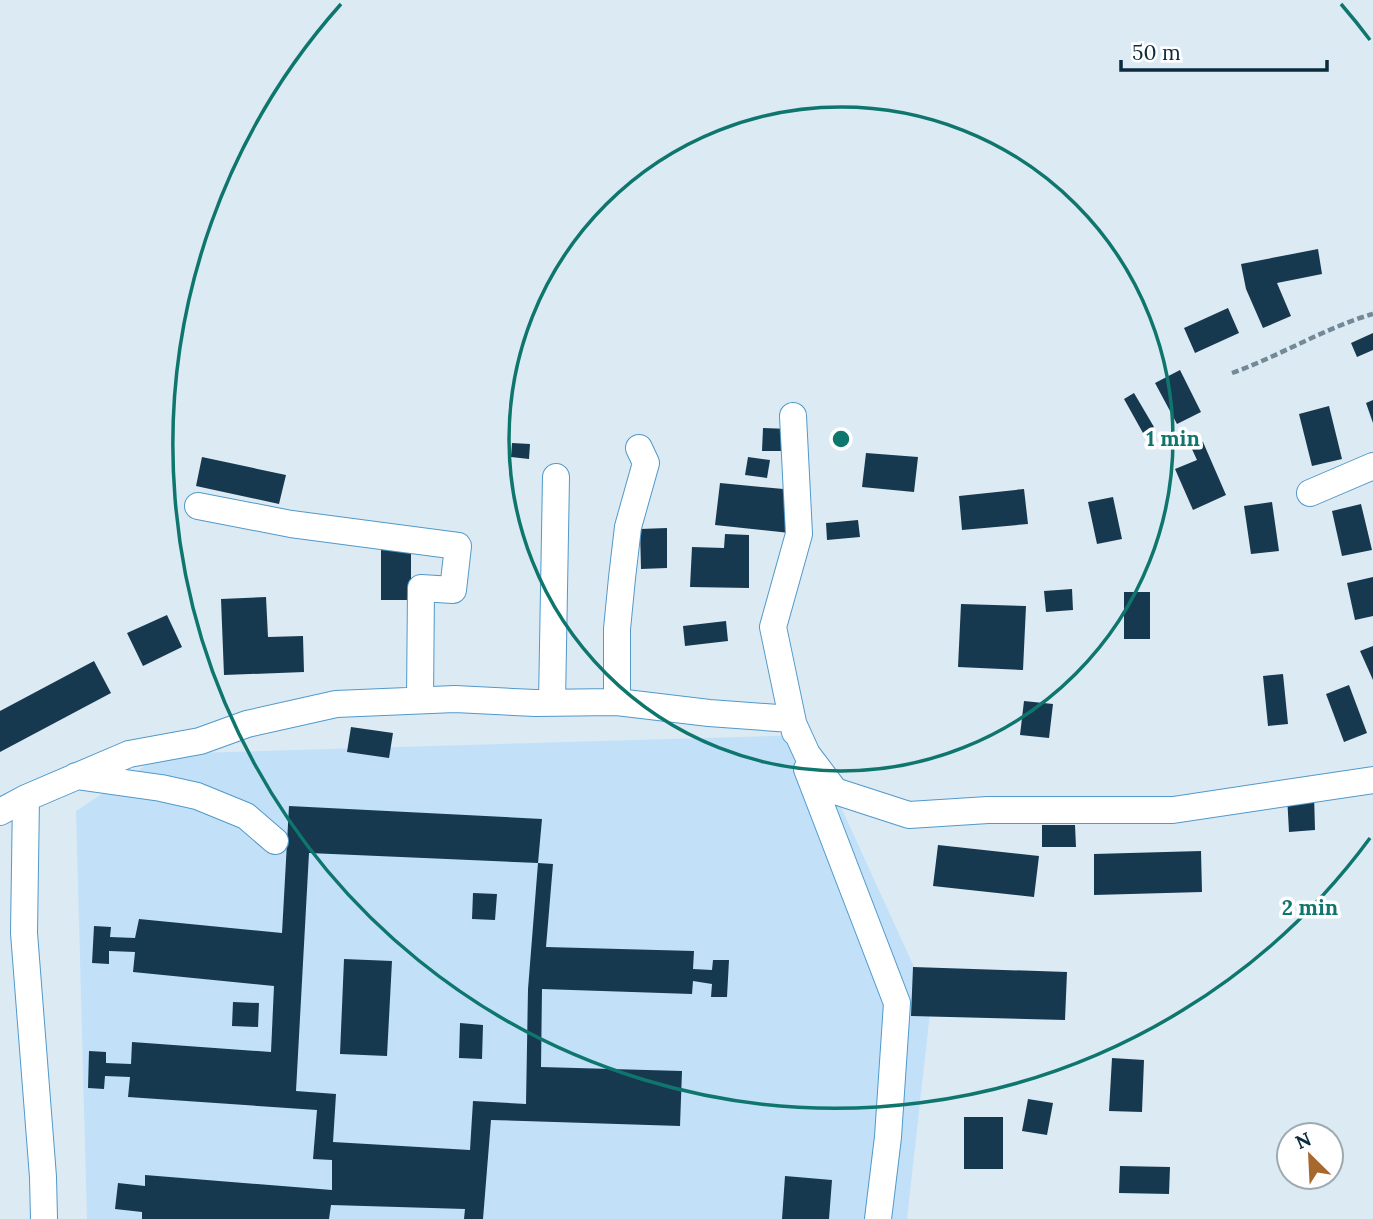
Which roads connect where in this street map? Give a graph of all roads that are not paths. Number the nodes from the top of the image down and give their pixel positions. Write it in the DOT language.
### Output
graph roads {
  1 [pos="793,416"];
  2 [pos="639,448"];
  3 [pos="1373,466"];
  4 [pos="556,477"];
  5 [pos="1310,493"];
  6 [pos="198,506"];
  7 [pos="421,701"];
  8 [pos="617,702"];
  9 [pos="552,703"];
  10 [pos="791,719"];
  11 [pos="76,776"];
  12 [pos="1373,780"];
  13 [pos="26,798"];
  14 [pos="0,812"];
  15 [pos="275,841"];
  16 [pos="44,1219"];
  17 [pos="878,1219"];
  1 -- 10 [label="street"];
  2 -- 8 [label="street"];
  3 -- 5 [label="street"];
  4 -- 9 [label="street"];
  6 -- 7 [label="street"];
  7 -- 9 [label="street"];
  7 -- 11 [label="street"];
  8 -- 9 [label="street"];
  8 -- 10 [label="street"];
  10 -- 12 [label="street"];
  10 -- 17 [label="street"];
  11 -- 13 [label="street"];
  11 -- 15 [label="street"];
  13 -- 14 [label="street"];
  13 -- 16 [label="street"];
}
